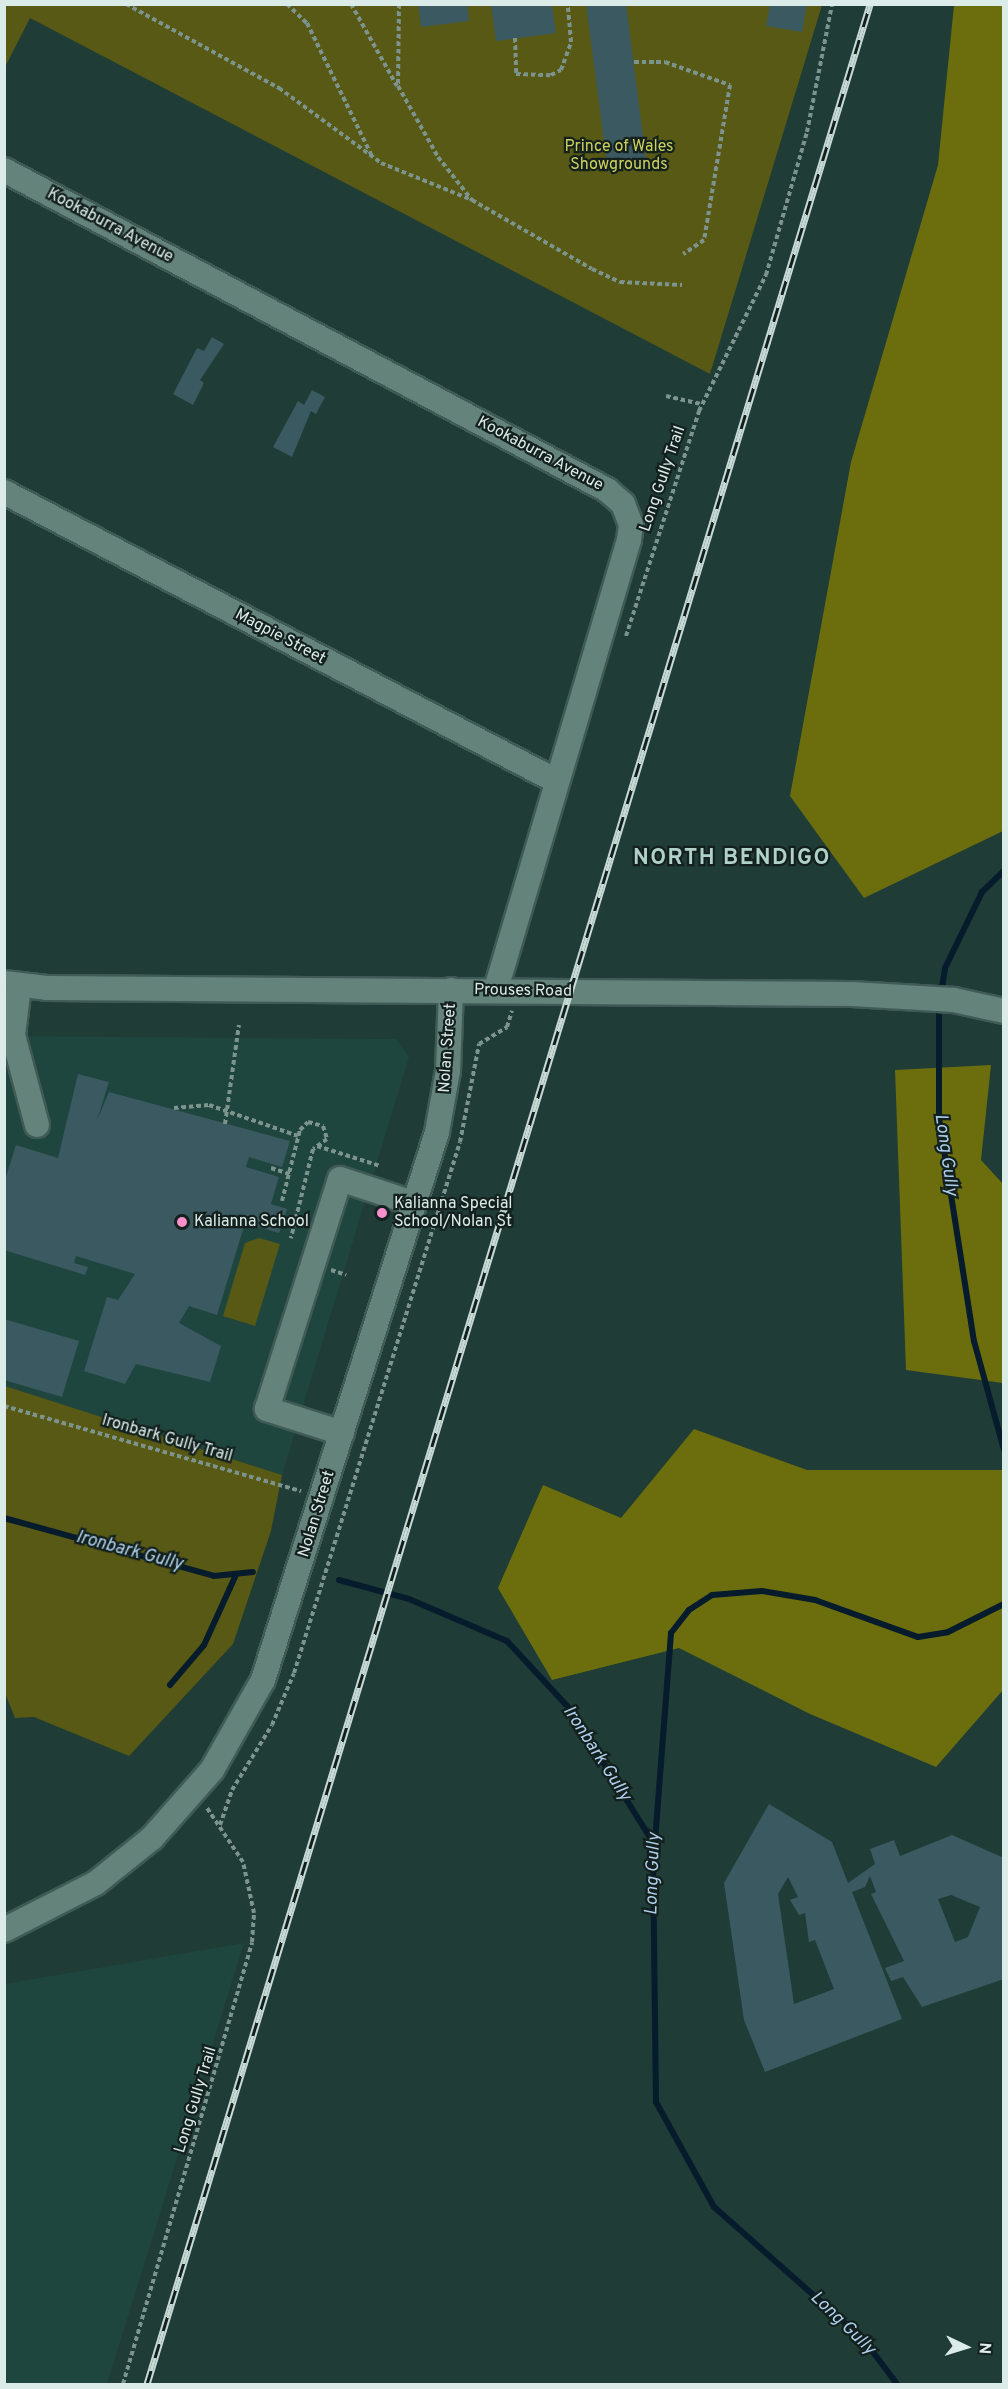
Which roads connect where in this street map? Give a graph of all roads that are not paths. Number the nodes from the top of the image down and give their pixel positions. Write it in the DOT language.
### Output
graph roads {
  1 [pos="4,170"];
  2 [pos="4,492"];
  3 [pos="556,781"];
  4 [pos="12,984"];
  5 [pos="451,990"];
  6 [pos="496,990"];
  7 [pos="1004,1011"];
  8 [pos="37,1125"];
  9 [pos="413,1203"];
  10 [pos="342,1433"];
  11 [pos="4,1930"];
  1 -- 3 [label="street, Kookaburra Avenue"];
  2 -- 3 [label="street, Magpie Street"];
  3 -- 6 [label="street, Kookaburra Avenue"];
  4 -- 5 [label="street, Prouses Road"];
  4 -- 8 [label="street"];
  5 -- 6 [label="street, Prouses Road"];
  5 -- 9 [label="street, Nolan Street"];
  6 -- 7 [label="street, Prouses Road"];
  9 -- 10 [label="street, Nolan Street"];
  9 -- 10 [label="street"];
  10 -- 11 [label="street, Nolan Street"];
}
